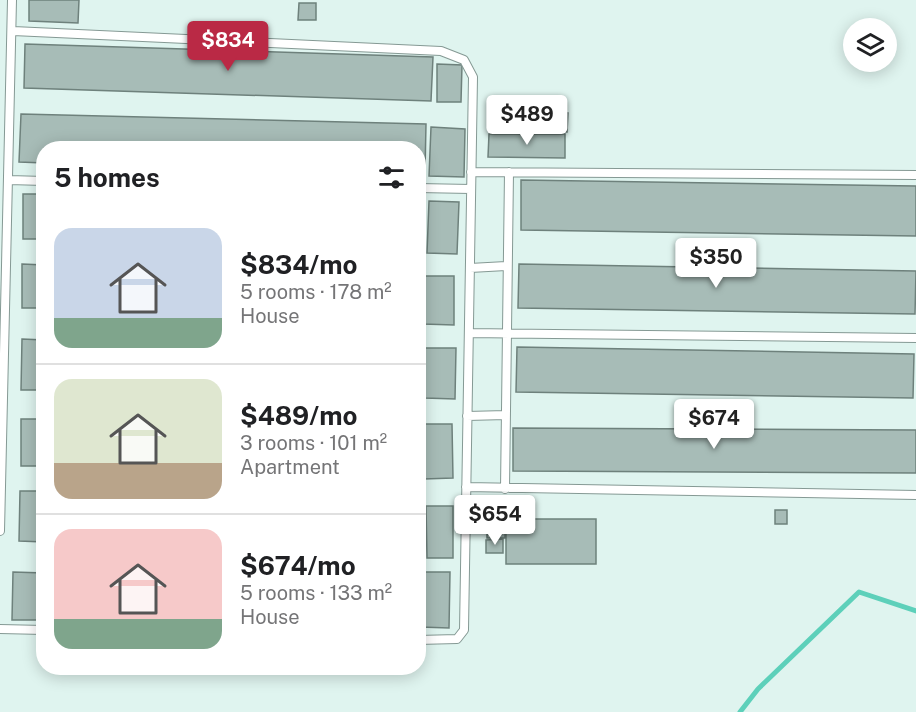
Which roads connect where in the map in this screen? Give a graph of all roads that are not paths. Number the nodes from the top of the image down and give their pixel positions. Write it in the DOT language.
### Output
graph roads {
  1 [pos="12,0"];
  2 [pos="13,32"];
  3 [pos="471,172"];
  4 [pos="508,172"];
  5 [pos="916,175"];
  6 [pos="9,180"];
  7 [pos="36,181"];
  8 [pos="426,188"];
  9 [pos="471,189"];
  10 [pos="506,266"];
  11 [pos="470,268"];
  12 [pos="506,332"];
  13 [pos="469,333"];
  14 [pos="916,338"];
  15 [pos="506,415"];
  16 [pos="467,416"];
  17 [pos="466,487"];
  18 [pos="505,489"];
  19 [pos="916,495"];
  20 [pos="0,531"];
  21 [pos="0,629"];
  22 [pos="36,630"];
  23 [pos="426,640"];
  1 -- 2 [label="lane"];
  2 -- 3 [label="lane"];
  2 -- 6 [label="lane"];
  3 -- 4 [label="lane"];
  3 -- 9 [label="lane"];
  4 -- 5 [label="lane"];
  4 -- 10 [label="lane"];
  6 -- 7 [label="lane"];
  6 -- 20 [label="lane"];
  8 -- 9 [label="lane"];
  9 -- 11 [label="lane"];
  10 -- 11 [label="lane"];
  10 -- 12 [label="lane"];
  11 -- 13 [label="lane"];
  12 -- 13 [label="lane"];
  12 -- 14 [label="lane"];
  12 -- 15 [label="lane"];
  13 -- 16 [label="lane"];
  15 -- 16 [label="lane"];
  15 -- 18 [label="lane"];
  16 -- 17 [label="lane"];
  17 -- 18 [label="lane"];
  17 -- 23 [label="lane"];
  18 -- 19 [label="lane"];
  21 -- 22 [label="lane"];
}
